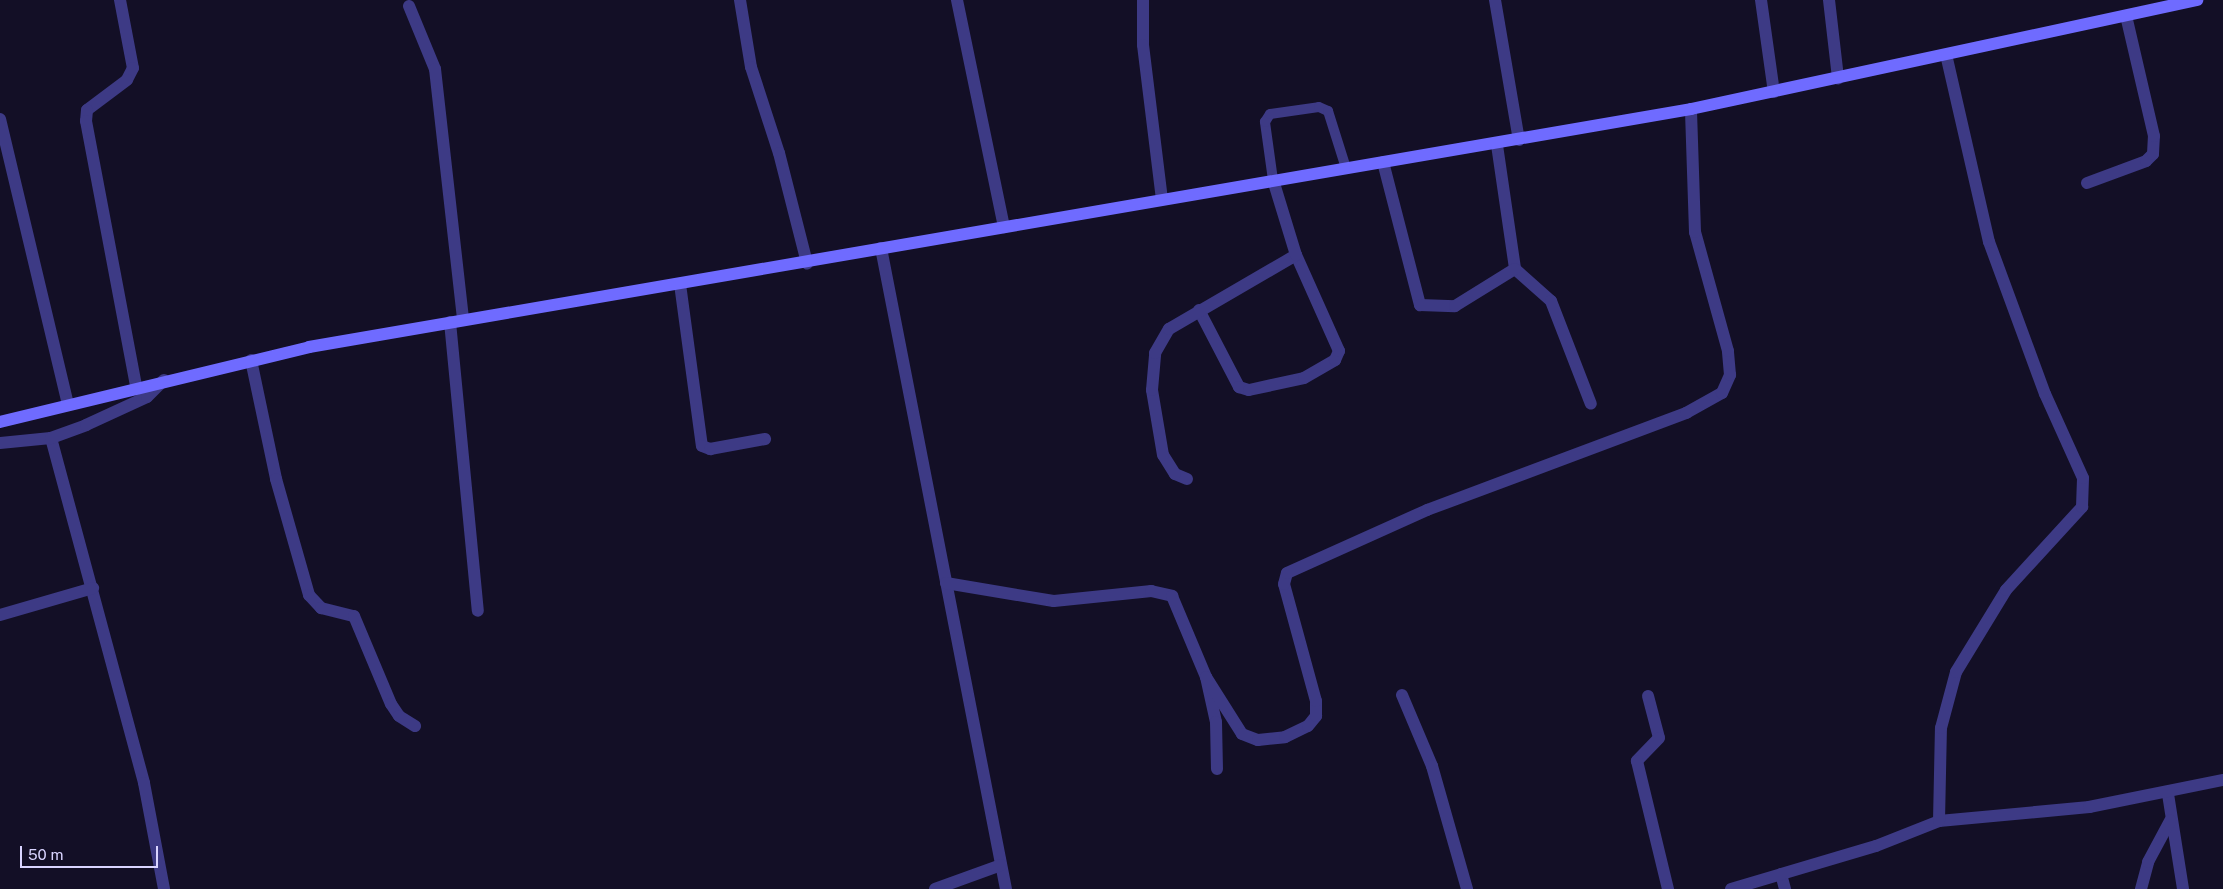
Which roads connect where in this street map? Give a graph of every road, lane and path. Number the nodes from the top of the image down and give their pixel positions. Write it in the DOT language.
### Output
graph roads {
  1 [pos="120,0"];
  2 [pos="740,0"];
  3 [pos="957,0"];
  4 [pos="1143,0"];
  5 [pos="1495,0"];
  6 [pos="1761,0"];
  7 [pos="1829,0"];
  8 [pos="2196,0"];
  9 [pos="2172,2"];
  10 [pos="409,6"];
  11 [pos="2126,16"];
  12 [pos="1946,56"];
  13 [pos="1838,78"];
  14 [pos="1774,92"];
  15 [pos="1691,109"];
  16 [pos="0,119"];
  17 [pos="1519,140"];
  18 [pos="1497,145"];
  19 [pos="1383,162"];
  20 [pos="1346,168"];
  21 [pos="1273,180"];
  22 [pos="2087,183"];
  23 [pos="1162,199"];
  24 [pos="1004,227"];
  25 [pos="881,248"];
  26 [pos="1296,255"];
  27 [pos="807,264"];
  28 [pos="1515,269"];
  29 [pos="680,284"];
  30 [pos="1199,310"];
  31 [pos="463,319"];
  32 [pos="450,322"];
  33 [pos="251,360"];
  34 [pos="164,380"];
  35 [pos="136,386"];
  36 [pos="68,404"];
  37 [pos="1591,404"];
  38 [pos="0,422"];
  39 [pos="51,438"];
  40 [pos="765,439"];
  41 [pos="0,443"];
  42 [pos="1187,479"];
  43 [pos="946,583"];
  44 [pos="93,588"];
  45 [pos="478,611"];
  46 [pos="0,615"];
  47 [pos="1206,677"];
  48 [pos="1402,695"];
  49 [pos="1648,696"];
  50 [pos="415,726"];
  51 [pos="1217,769"];
  52 [pos="2223,780"];
  53 [pos="2168,794"];
  54 [pos="2170,820"];
  55 [pos="1939,822"];
  56 [pos="1001,866"];
  57 [pos="1781,874"];
  58 [pos="164,889"];
  59 [pos="935,889"];
  60 [pos="1006,889"];
  61 [pos="1467,889"];
  62 [pos="1668,889"];
  63 [pos="1731,889"];
  64 [pos="1786,889"];
  65 [pos="2140,889"];
  66 [pos="2183,889"];
  1 -- 35 [label="street"];
  2 -- 27 [label="street"];
  3 -- 24 [label="street"];
  4 -- 23 [label="street"];
  5 -- 17 [label="street"];
  6 -- 14 [label="street"];
  7 -- 13 [label="street"];
  8 -- 9 [label="main road"];
  9 -- 11 [label="main road"];
  10 -- 31 [label="street"];
  11 -- 12 [label="main road"];
  11 -- 22 [label="street"];
  12 -- 13 [label="main road"];
  12 -- 55 [label="street"];
  13 -- 14 [label="main road"];
  14 -- 15 [label="main road"];
  15 -- 17 [label="main road"];
  15 -- 47 [label="street"];
  16 -- 36 [label="street"];
  17 -- 18 [label="main road"];
  18 -- 19 [label="main road"];
  18 -- 28 [label="street"];
  19 -- 20 [label="main road"];
  19 -- 28 [label="street"];
  20 -- 21 [label="main road"];
  20 -- 21 [label="lane"];
  21 -- 23 [label="main road"];
  21 -- 26 [label="street"];
  23 -- 24 [label="main road"];
  24 -- 25 [label="main road"];
  25 -- 27 [label="main road"];
  25 -- 43 [label="street"];
  26 -- 30 [label="street"];
  26 -- 30 [label="street"];
  27 -- 29 [label="main road"];
  28 -- 37 [label="street"];
  29 -- 31 [label="main road"];
  29 -- 40 [label="street"];
  30 -- 42 [label="street"];
  31 -- 32 [label="main road"];
  32 -- 33 [label="main road"];
  32 -- 45 [label="street"];
  33 -- 34 [label="main road"];
  33 -- 50 [label="street"];
  34 -- 35 [label="main road"];
  34 -- 39 [label="street"];
  35 -- 36 [label="main road"];
  36 -- 38 [label="main road"];
  39 -- 41 [label="street"];
  39 -- 44 [label="street"];
  43 -- 47 [label="street"];
  43 -- 56 [label="street"];
  44 -- 46 [label="street"];
  44 -- 58 [label="street"];
  47 -- 51 [label="street"];
  48 -- 61 [label="street"];
  49 -- 62 [label="street"];
  52 -- 53 [label="street"];
  53 -- 54 [label="street"];
  53 -- 55 [label="street"];
  54 -- 65 [label="street"];
  54 -- 66 [label="street"];
  55 -- 57 [label="street"];
  56 -- 59 [label="street"];
  56 -- 60 [label="street"];
  57 -- 63 [label="street"];
  57 -- 64 [label="street"];
}
